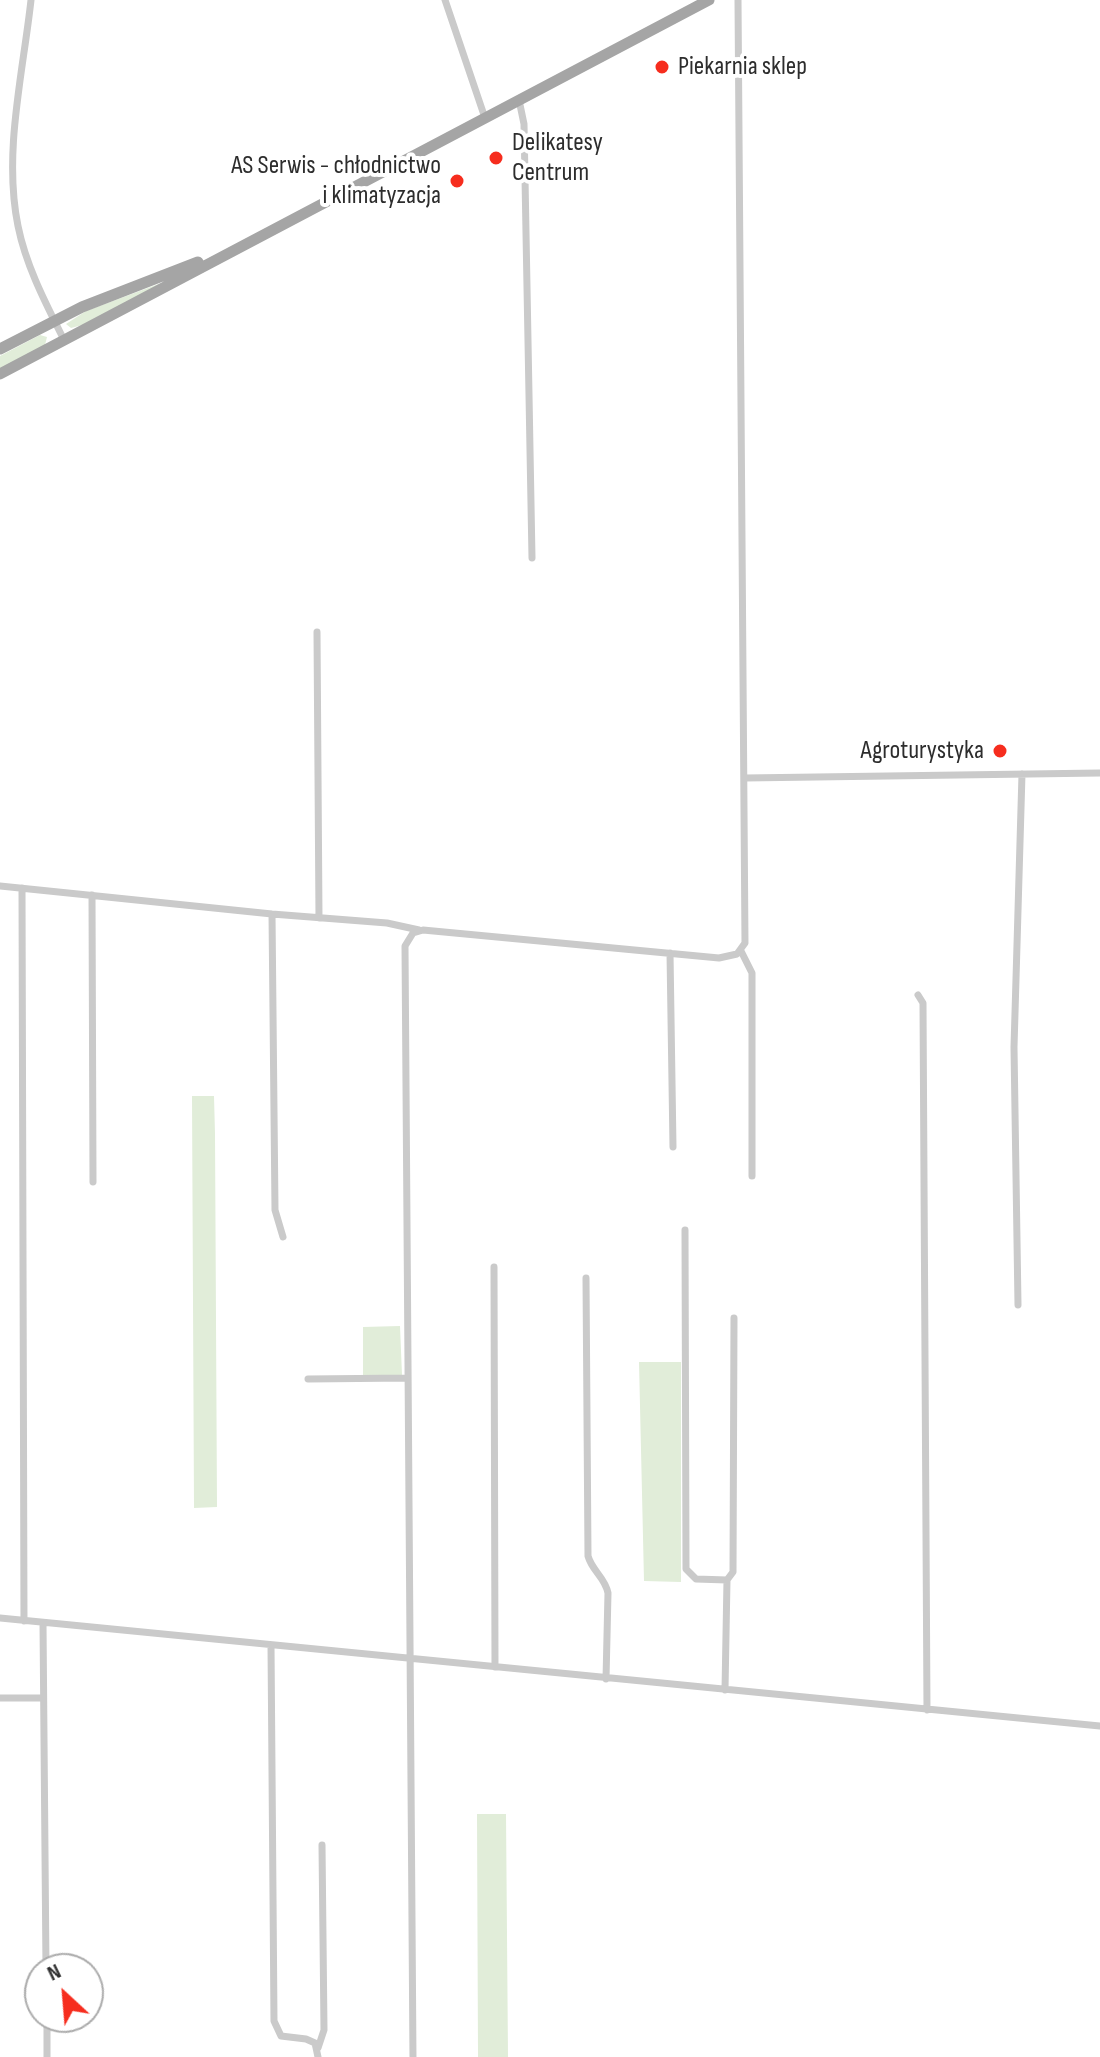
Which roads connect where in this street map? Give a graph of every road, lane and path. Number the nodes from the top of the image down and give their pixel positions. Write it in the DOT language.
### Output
graph roads {
  1 [pos="31,0"];
  2 [pos="445,0"];
  3 [pos="709,0"];
  4 [pos="738,0"];
  5 [pos="519,100"];
  6 [pos="485,118"];
  7 [pos="240,247"];
  8 [pos="58,319"];
  9 [pos="68,337"];
  10 [pos="0,349"];
  11 [pos="0,374"];
  12 [pos="532,558"];
  13 [pos="317,632"];
  14 [pos="1100,773"];
  15 [pos="1022,774"];
  16 [pos="745,778"];
  17 [pos="0,886"];
  18 [pos="22,888"];
  19 [pos="92,895"];
  20 [pos="272,914"];
  21 [pos="319,918"];
  22 [pos="419,930"];
  23 [pos="741,951"];
  24 [pos="670,953"];
  25 [pos="918,995"];
  26 [pos="673,1147"];
  27 [pos="752,1176"];
  28 [pos="93,1182"];
  29 [pos="685,1230"];
  30 [pos="283,1237"];
  31 [pos="494,1267"];
  32 [pos="586,1278"];
  33 [pos="1018,1305"];
  34 [pos="734,1318"];
  35 [pos="408,1378"];
  36 [pos="308,1379"];
  37 [pos="727,1580"];
  38 [pos="0,1618"];
  39 [pos="24,1621"];
  40 [pos="43,1623"];
  41 [pos="271,1645"];
  42 [pos="410,1658"];
  43 [pos="495,1667"];
  44 [pos="606,1679"];
  45 [pos="725,1690"];
  46 [pos="0,1698"];
  47 [pos="43,1698"];
  48 [pos="927,1710"];
  49 [pos="1100,1726"];
  50 [pos="322,1845"];
  51 [pos="46,1953"];
  52 [pos="47,2033"];
  53 [pos="318,2052"];
  54 [pos="47,2057"];
  55 [pos="413,2057"];
  1 -- 8 [label="street"];
  2 -- 6 [label="street"];
  3 -- 5 [label="main road"];
  4 -- 16 [label="street"];
  5 -- 6 [label="main road"];
  5 -- 12 [label="street"];
  6 -- 7 [label="main road"];
  7 -- 8 [label="main road"];
  7 -- 9 [label="main road"];
  8 -- 9 [label="street"];
  8 -- 10 [label="main road"];
  9 -- 11 [label="main road"];
  13 -- 21 [label="street"];
  14 -- 15 [label="street"];
  15 -- 16 [label="street"];
  15 -- 33 [label="street"];
  16 -- 23 [label="street"];
  17 -- 18 [label="street"];
  18 -- 19 [label="street"];
  18 -- 39 [label="street"];
  19 -- 20 [label="street"];
  19 -- 28 [label="street"];
  20 -- 21 [label="street"];
  20 -- 30 [label="street"];
  21 -- 22 [label="street"];
  22 -- 24 [label="street"];
  22 -- 35 [label="street"];
  23 -- 24 [label="street"];
  23 -- 27 [label="street"];
  24 -- 26 [label="street"];
  25 -- 48 [label="street"];
  29 -- 37 [label="street"];
  31 -- 43 [label="street"];
  32 -- 44 [label="street"];
  34 -- 37 [label="street"];
  35 -- 36 [label="street"];
  35 -- 42 [label="street"];
  37 -- 45 [label="street"];
  38 -- 39 [label="street"];
  39 -- 40 [label="street"];
  40 -- 41 [label="street"];
  40 -- 47 [label="street"];
  41 -- 42 [label="street"];
  41 -- 53 [label="street"];
  42 -- 43 [label="street"];
  42 -- 55 [label="street"];
  43 -- 44 [label="street"];
  44 -- 45 [label="street"];
  45 -- 48 [label="street"];
  46 -- 47 [label="street"];
  47 -- 51 [label="street"];
  48 -- 49 [label="street"];
  50 -- 53 [label="street"];
  52 -- 54 [label="street"];
}
